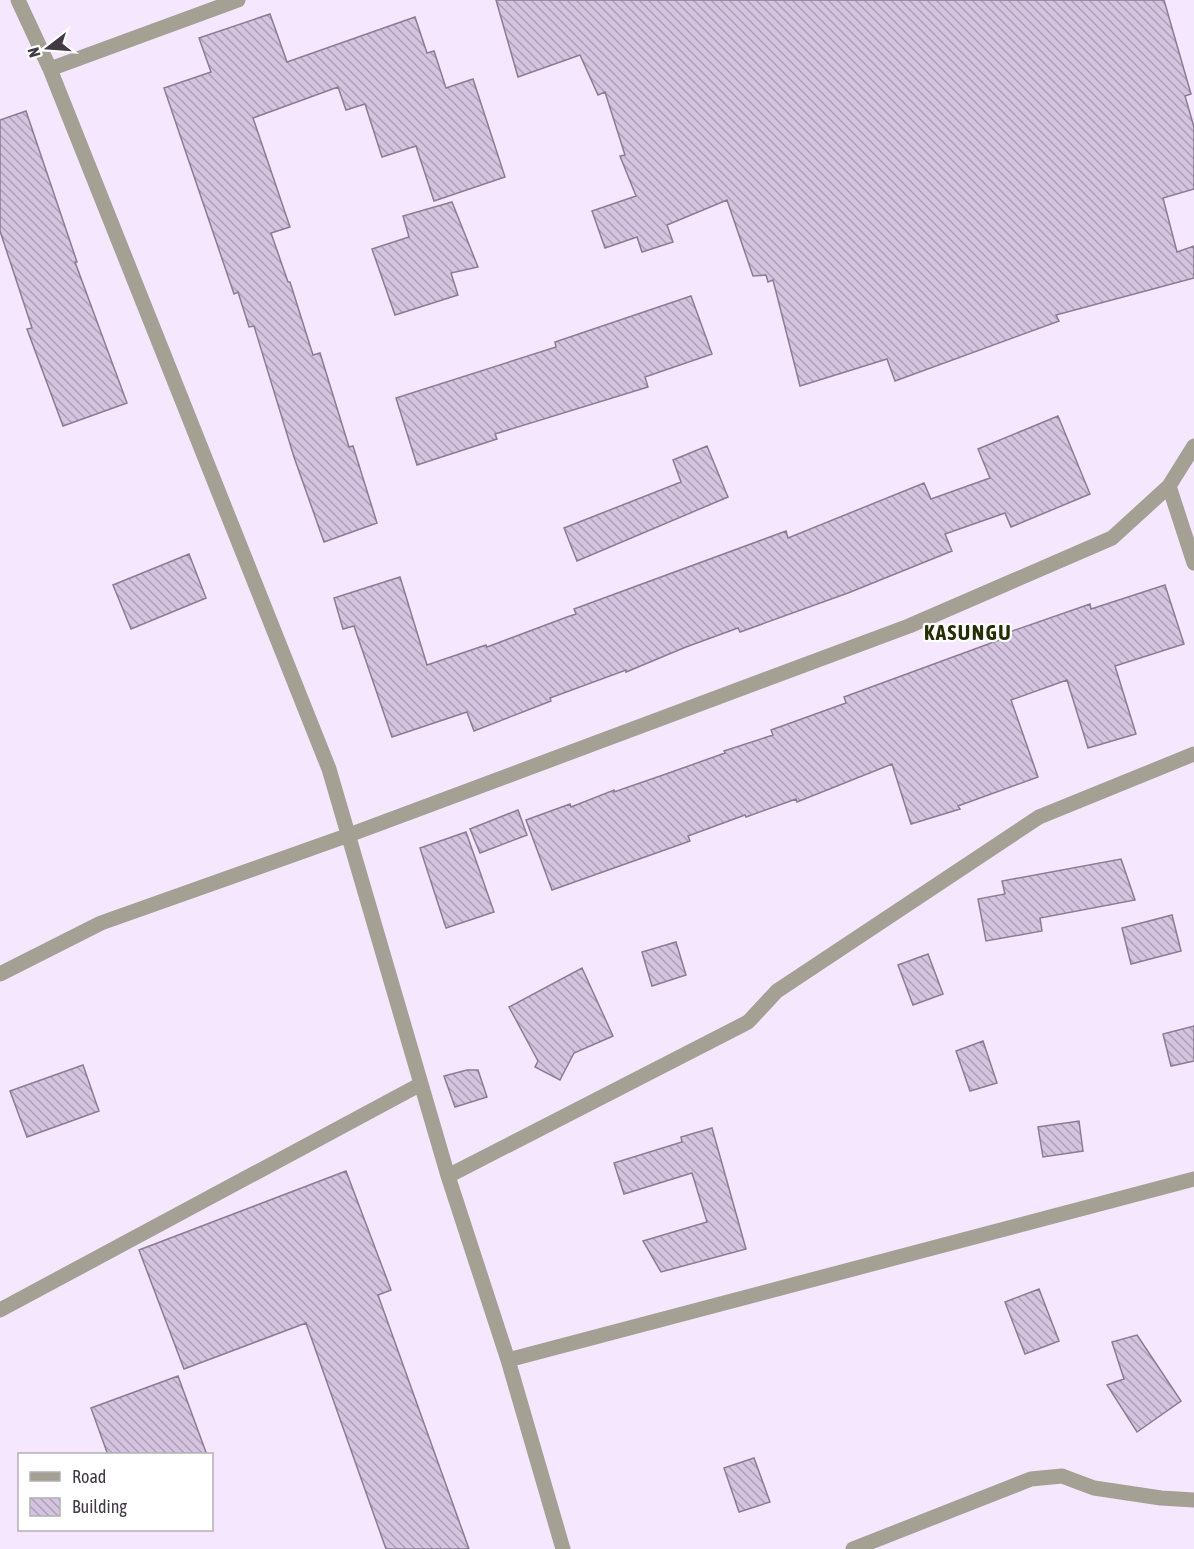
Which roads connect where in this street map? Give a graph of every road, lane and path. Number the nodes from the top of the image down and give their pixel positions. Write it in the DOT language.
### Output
graph roads {
  1 [pos="18,0"];
  2 [pos="238,0"];
  3 [pos="50,69"];
  4 [pos="1194,446"];
  5 [pos="1169,486"];
  6 [pos="1194,563"];
  7 [pos="1194,754"];
  8 [pos="349,835"];
  9 [pos="0,974"];
  10 [pos="421,1084"];
  11 [pos="448,1176"];
  12 [pos="1194,1179"];
  13 [pos="0,1310"];
  14 [pos="508,1360"];
  15 [pos="1194,1500"];
  16 [pos="563,1549"];
  17 [pos="853,1549"];
  1 -- 3 [label="street"];
  2 -- 3 [label="street"];
  3 -- 8 [label="street"];
  4 -- 5 [label="street"];
  5 -- 6 [label="street"];
  5 -- 8 [label="street"];
  7 -- 11 [label="street"];
  8 -- 9 [label="street"];
  8 -- 10 [label="street"];
  10 -- 11 [label="street"];
  10 -- 13 [label="street"];
  11 -- 14 [label="street"];
  12 -- 14 [label="street"];
  14 -- 16 [label="street"];
  15 -- 17 [label="street"];
}
